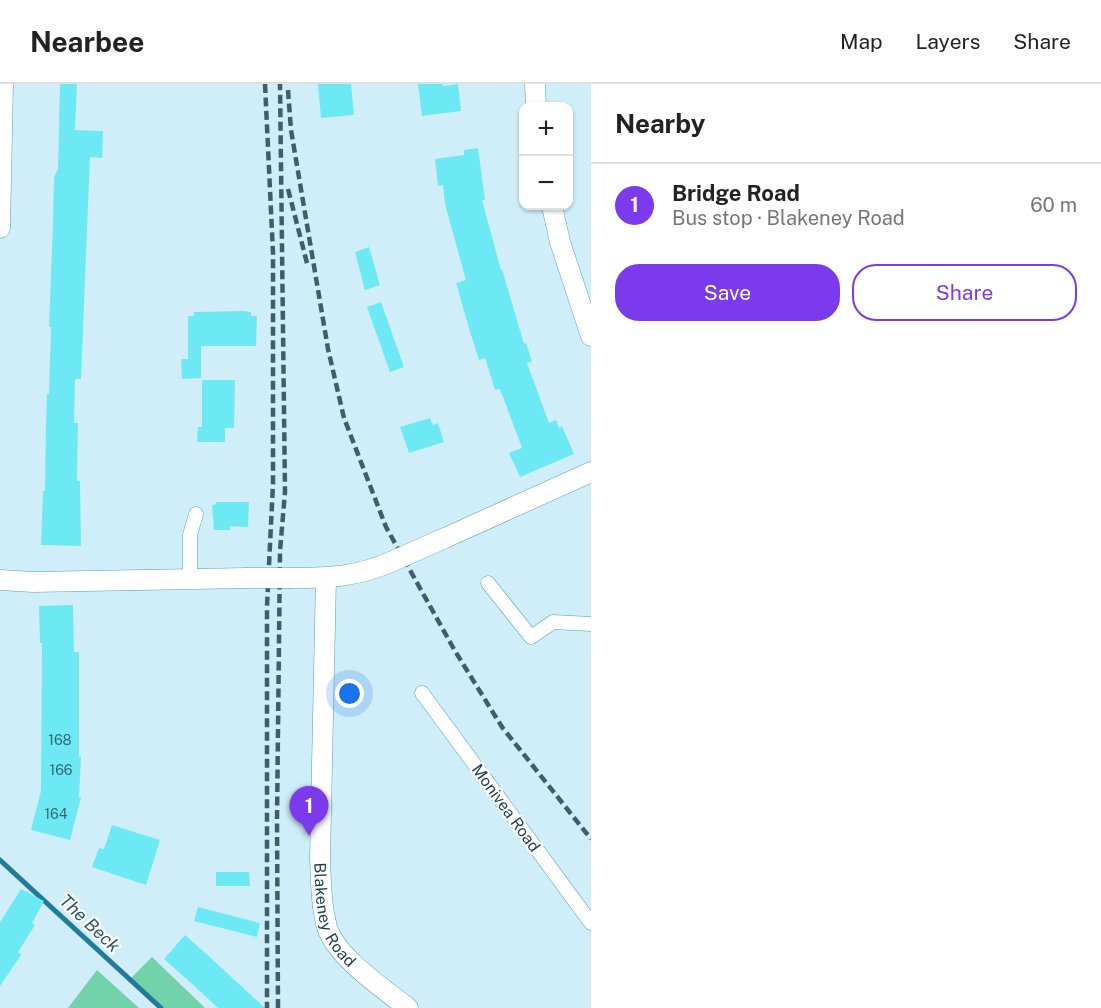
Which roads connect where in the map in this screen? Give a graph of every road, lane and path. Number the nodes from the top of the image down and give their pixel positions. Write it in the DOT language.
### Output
graph roads {
  1 [pos="3,84"];
  2 [pos="535,84"];
  3 [pos="536,102"];
  4 [pos="553,210"];
  5 [pos="0,228"];
  6 [pos="591,336"];
  7 [pos="591,472"];
  8 [pos="196,514"];
  9 [pos="326,578"];
  10 [pos="0,579"];
  11 [pos="190,579"];
  12 [pos="488,583"];
  13 [pos="0,587"];
  14 [pos="591,624"];
  15 [pos="422,693"];
  16 [pos="591,923"];
  17 [pos="408,1008"];
  1 -- 5 [label="street"];
  2 -- 3 [label="street"];
  4 -- 6 [label="street"];
  7 -- 9 [label="street, bridge"];
  8 -- 11 [label="street"];
  9 -- 11 [label="street, bridge"];
  9 -- 17 [label="street, Blakeney Road"];
  10 -- 11 [label="street"];
  10 -- 13 [label="street"];
  12 -- 14 [label="street"];
  15 -- 16 [label="street, Monivea Road"];
}
